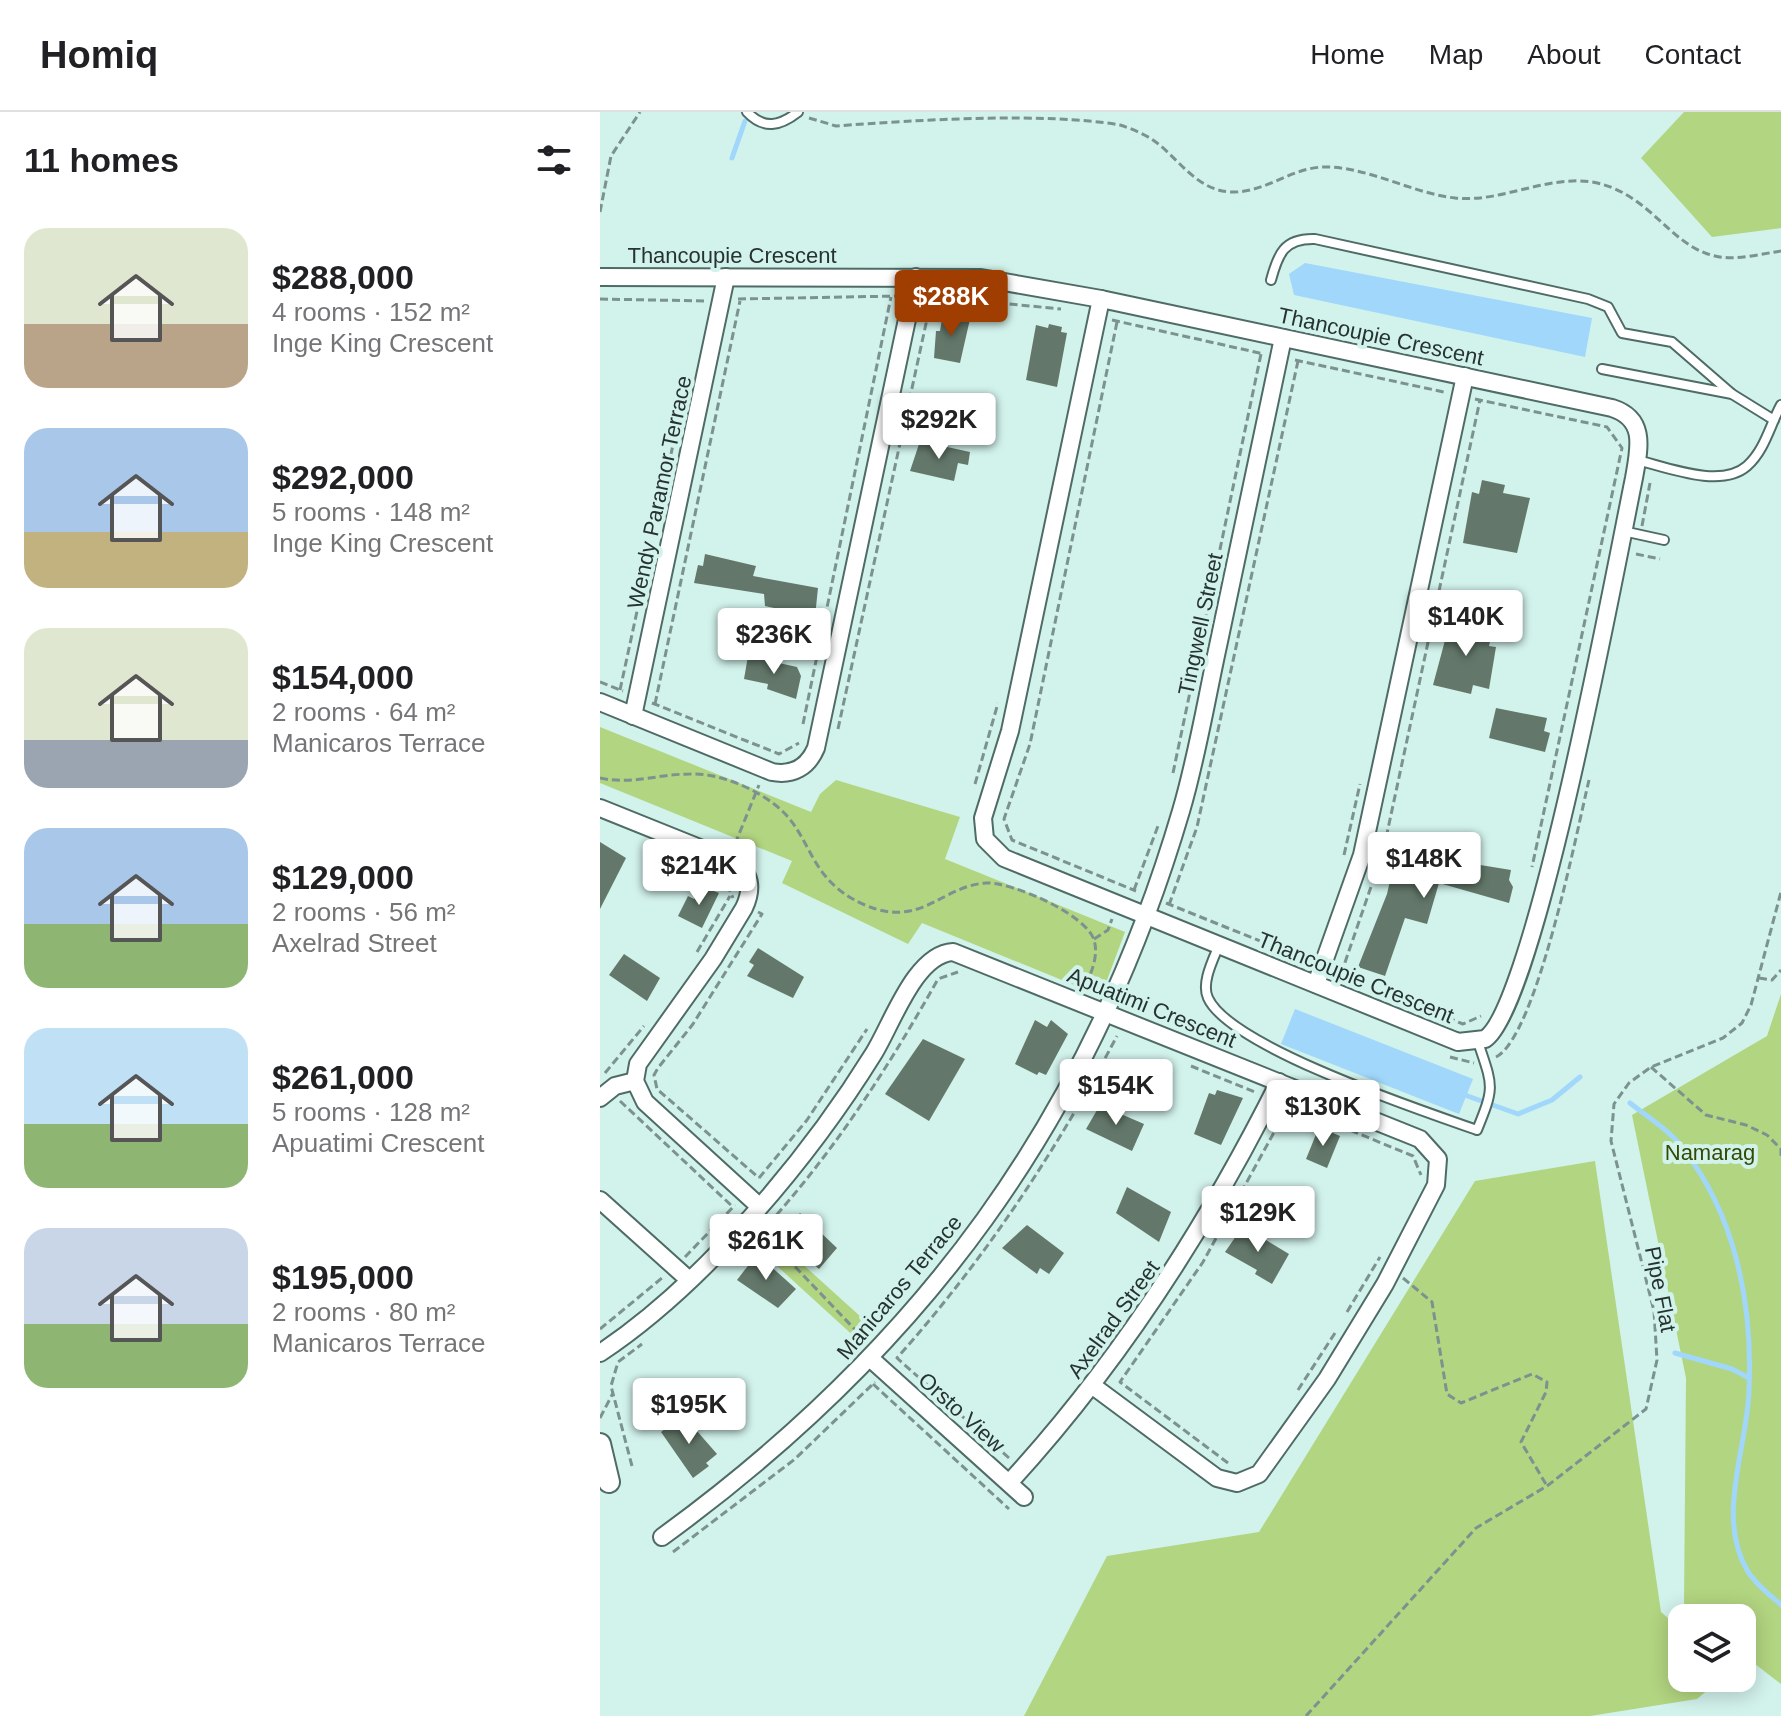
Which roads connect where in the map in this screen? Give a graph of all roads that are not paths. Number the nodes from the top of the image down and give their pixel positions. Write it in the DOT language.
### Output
graph roads {
  1 [pos="747,112"];
  2 [pos="802,114"];
  3 [pos="600,277"];
  4 [pos="726,277"];
  5 [pos="916,277"];
  6 [pos="1271,280"];
  7 [pos="1100,308"];
  8 [pos="1283,338"];
  9 [pos="1602,369"];
  10 [pos="1465,376"];
  11 [pos="1732,394"];
  12 [pos="1781,405"];
  13 [pos="1774,420"];
  14 [pos="1637,460"];
  15 [pos="1623,531"];
  16 [pos="1664,540"];
  17 [pos="600,702"];
  18 [pos="633,716"];
  19 [pos="600,808"];
  20 [pos="1145,916"];
  21 [pos="1219,945"];
  22 [pos="1316,984"];
  23 [pos="1107,1012"];
  24 [pos="1478,1042"];
  25 [pos="635,1081"];
  26 [pos="1279,1082"];
  27 [pos="600,1098"];
  28 [pos="600,1200"];
  29 [pos="759,1206"];
  30 [pos="688,1279"];
  31 [pos="600,1353"];
  32 [pos="871,1359"];
  33 [pos="1093,1386"];
  34 [pos="600,1444"];
  35 [pos="609,1482"];
  36 [pos="1009,1483"];
  37 [pos="1024,1497"];
  38 [pos="662,1537"];
  1 -- 2 [label="lane"];
  3 -- 4 [label="street, Thancoupie Crescent"];
  4 -- 5 [label="street, Thancoupie Crescent"];
  4 -- 18 [label="street, Wendy Paramor Terrace"];
  5 -- 7 [label="street, Thancoupie Crescent"];
  5 -- 18 [label="street"];
  6 -- 11 [label="lane"];
  7 -- 8 [label="street, Thancoupie Crescent"];
  7 -- 20 [label="street, Thancoupie Crescent"];
  8 -- 10 [label="street, Thancoupie Crescent"];
  8 -- 20 [label="street, Tingwell Street"];
  9 -- 11 [label="lane"];
  10 -- 14 [label="street, Thancoupie Crescent"];
  10 -- 22 [label="street"];
  11 -- 13 [label="lane"];
  12 -- 13 [label="lane"];
  13 -- 14 [label="lane"];
  14 -- 15 [label="street, Thancoupie Crescent"];
  15 -- 16 [label="lane"];
  15 -- 24 [label="street, Thancoupie Crescent"];
  17 -- 18 [label="street"];
  19 -- 25 [label="street"];
  20 -- 21 [label="street, Thancoupie Crescent"];
  20 -- 23 [label="street, Manicaros Terrace"];
  21 -- 22 [label="street, Thancoupie Crescent"];
  21 -- 24 [label="lane"];
  22 -- 24 [label="street, Thancoupie Crescent"];
  23 -- 26 [label="street, Apuatimi Crescent"];
  23 -- 29 [label="street, Apuatimi Crescent"];
  23 -- 32 [label="street, Manicaros Terrace"];
  25 -- 27 [label="street"];
  25 -- 29 [label="street"];
  26 -- 33 [label="street, Axelrad Street"];
  26 -- 33 [label="street, Apuatimi Crescent"];
  28 -- 30 [label="street"];
  29 -- 30 [label="street, Apuatimi Crescent"];
  30 -- 31 [label="street, Apuatimi Crescent"];
  32 -- 36 [label="street, Orsto View"];
  32 -- 38 [label="street, Manicaros Terrace"];
  33 -- 36 [label="street, Axelrad Street"];
  34 -- 35 [label="street"];
  36 -- 37 [label="street, Orsto View"];
}
